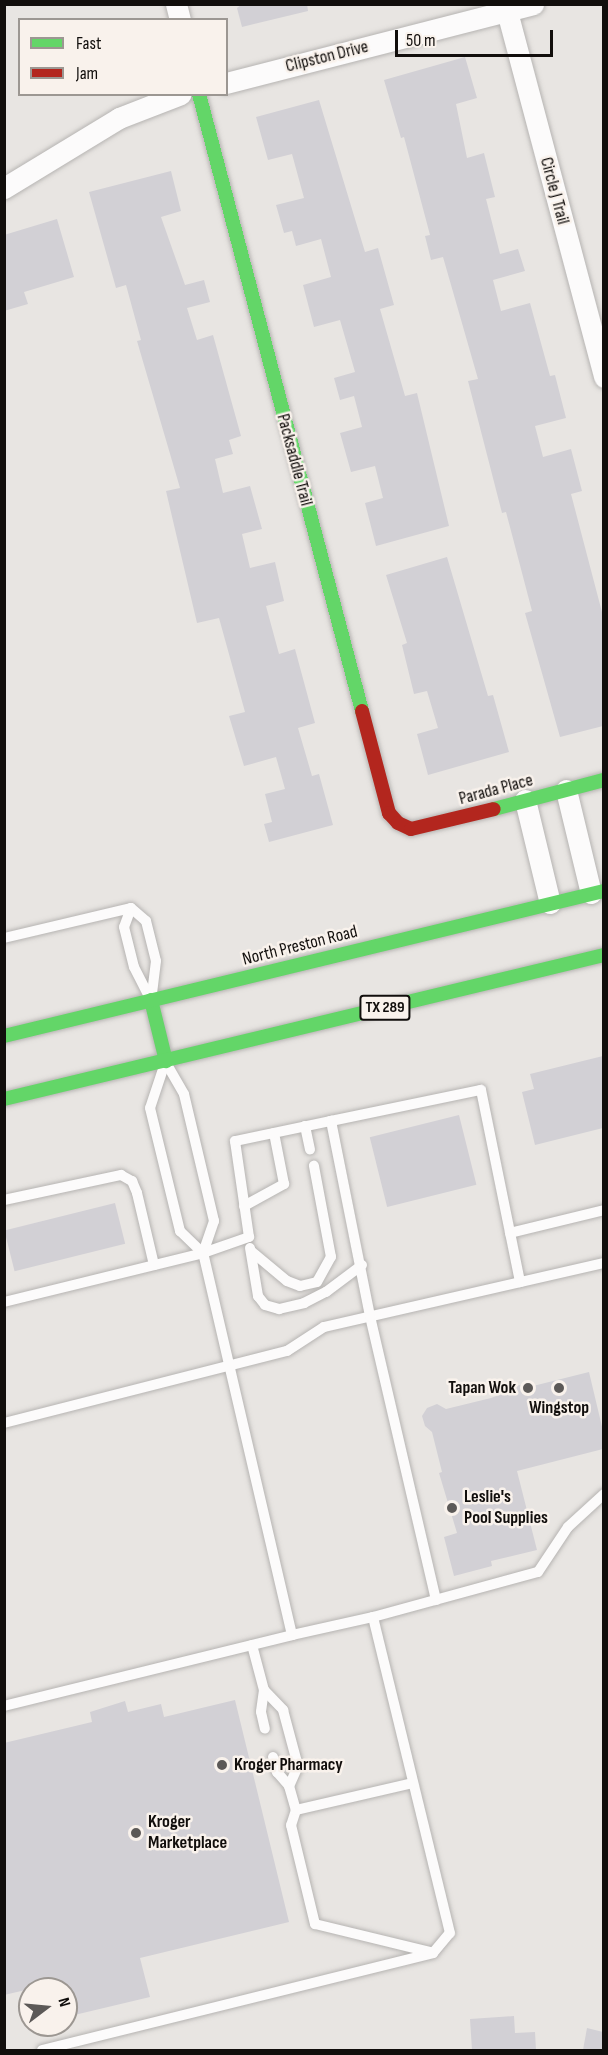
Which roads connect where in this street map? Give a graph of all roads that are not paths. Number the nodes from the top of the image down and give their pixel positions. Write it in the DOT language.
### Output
graph roads {
  1 [pos="533,4"];
  2 [pos="506,8"];
  3 [pos="228,82"];
  4 [pos="176,96"];
  5 [pos="200,96"];
  6 [pos="4,188"];
  7 [pos="603,377"];
  8 [pos="603,780"];
  9 [pos="566,790"];
  10 [pos="525,800"];
  11 [pos="398,823"];
  12 [pos="597,892"];
  13 [pos="550,903"];
  14 [pos="131,908"];
  15 [pos="4,938"];
  16 [pos="603,955"];
  17 [pos="152,1000"];
  18 [pos="4,1036"];
  19 [pos="166,1061"];
  20 [pos="4,1100"];
  21 [pos="331,1121"];
  22 [pos="305,1126"];
  23 [pos="274,1133"];
  24 [pos="310,1149"];
  25 [pos="314,1166"];
  26 [pos="4,1200"];
  27 [pos="244,1206"];
  28 [pos="603,1210"];
  29 [pos="510,1233"];
  30 [pos="249,1237"];
  31 [pos="251,1251"];
  32 [pos="204,1253"];
  33 [pos="603,1263"];
  34 [pos="154,1265"];
  35 [pos="362,1265"];
  36 [pos="520,1282"];
  37 [pos="4,1302"];
  38 [pos="370,1316"];
  39 [pos="229,1368"];
  40 [pos="4,1423"];
  41 [pos="603,1494"];
  42 [pos="436,1600"];
  43 [pos="373,1617"];
  44 [pos="292,1635"];
  45 [pos="252,1645"];
  46 [pos="264,1690"];
  47 [pos="4,1706"];
  48 [pos="265,1729"];
  49 [pos="273,1757"];
  50 [pos="413,1783"];
  51 [pos="289,1786"];
  52 [pos="296,1810"];
  53 [pos="433,1953"];
  54 [pos="42,2050"];
  1 -- 2 [label="street, Clipston Drive"];
  2 -- 3 [label="street, Clipston Drive"];
  2 -- 7 [label="street, Circle J Trail"];
  4 -- 6 [label="street"];
  5 -- 11 [label="main road, Packsaddle Trail"];
  8 -- 9 [label="main road, Parada Place"];
  9 -- 10 [label="main road, Parada Place"];
  9 -- 12 [label="street"];
  10 -- 11 [label="main road, Parada Place"];
  10 -- 13 [label="street"];
  12 -- 13 [label="main road, North Preston Road"];
  13 -- 17 [label="main road, North Preston Road"];
  14 -- 15 [label="lane"];
  14 -- 17 [label="lane"];
  14 -- 17 [label="lane"];
  16 -- 19 [label="main road, TX 289"];
  17 -- 18 [label="main road, North Preston Road"];
  17 -- 19 [label="main road"];
  19 -- 20 [label="main road, TX 289"];
  19 -- 32 [label="lane"];
  19 -- 32 [label="lane"];
  21 -- 22 [label="lane"];
  21 -- 29 [label="lane"];
  21 -- 35 [label="lane"];
  22 -- 23 [label="lane"];
  22 -- 24 [label="lane"];
  23 -- 27 [label="lane"];
  23 -- 27 [label="lane"];
  25 -- 31 [label="lane"];
  26 -- 34 [label="lane"];
  27 -- 30 [label="lane"];
  28 -- 29 [label="lane"];
  29 -- 36 [label="lane"];
  30 -- 31 [label="lane"];
  30 -- 32 [label="lane"];
  31 -- 35 [label="lane"];
  32 -- 34 [label="lane"];
  32 -- 39 [label="lane"];
  33 -- 36 [label="lane"];
  34 -- 37 [label="lane"];
  35 -- 38 [label="lane"];
  36 -- 38 [label="lane"];
  38 -- 39 [label="lane"];
  38 -- 42 [label="lane"];
  39 -- 40 [label="lane"];
  39 -- 44 [label="lane"];
  41 -- 42 [label="lane"];
  42 -- 43 [label="lane"];
  43 -- 44 [label="lane"];
  43 -- 50 [label="lane"];
  44 -- 45 [label="lane"];
  45 -- 46 [label="lane"];
  45 -- 47 [label="lane"];
  46 -- 48 [label="lane"];
  46 -- 51 [label="lane"];
  49 -- 51 [label="lane"];
  50 -- 52 [label="lane"];
  50 -- 53 [label="lane"];
  51 -- 52 [label="lane"];
  52 -- 53 [label="lane"];
  53 -- 54 [label="lane"];
}
